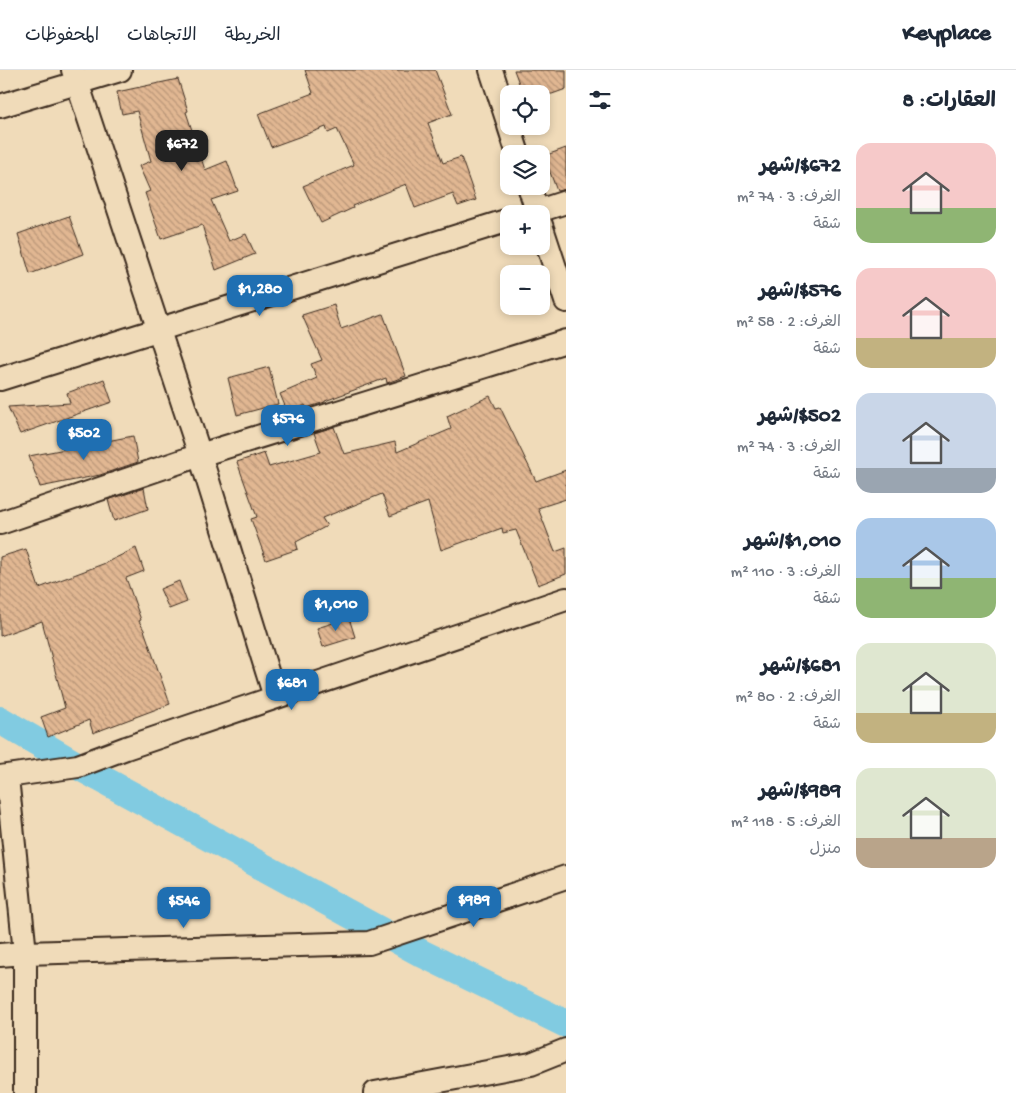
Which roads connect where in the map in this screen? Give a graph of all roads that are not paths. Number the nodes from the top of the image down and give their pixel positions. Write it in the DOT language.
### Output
graph roads {
  1 [pos="120,70"];
  2 [pos="491,70"];
  3 [pos="75,76"];
  4 [pos="500,98"];
  5 [pos="0,106"];
  6 [pos="566,202"];
  7 [pos="550,209"];
  8 [pos="500,223"];
  9 [pos="550,255"];
  10 [pos="566,301"];
  11 [pos="159,329"];
  12 [pos="566,341"];
  13 [pos="0,379"];
  14 [pos="200,455"];
  15 [pos="0,523"];
  16 [pos="566,599"];
  17 [pos="275,697"];
  18 [pos="3,777"];
  19 [pos="566,878"];
  20 [pos="25,953"];
  21 [pos="0,955"];
  22 [pos="566,1050"];
  23 [pos="25,1093"];
  24 [pos="375,1093"];
  1 -- 3 [label="street"];
  2 -- 4 [label="street"];
  3 -- 5 [label="street"];
  3 -- 11 [label="street"];
  6 -- 7 [label="street"];
  8 -- 11 [label="street"];
  9 -- 10 [label="street"];
  11 -- 13 [label="street"];
  11 -- 14 [label="street"];
  12 -- 14 [label="street"];
  14 -- 15 [label="street"];
  14 -- 17 [label="street"];
  16 -- 17 [label="street"];
  17 -- 18 [label="street"];
  18 -- 20 [label="street"];
  19 -- 20 [label="street"];
  20 -- 21 [label="street"];
  20 -- 23 [label="street"];
  22 -- 24 [label="street"];
}
